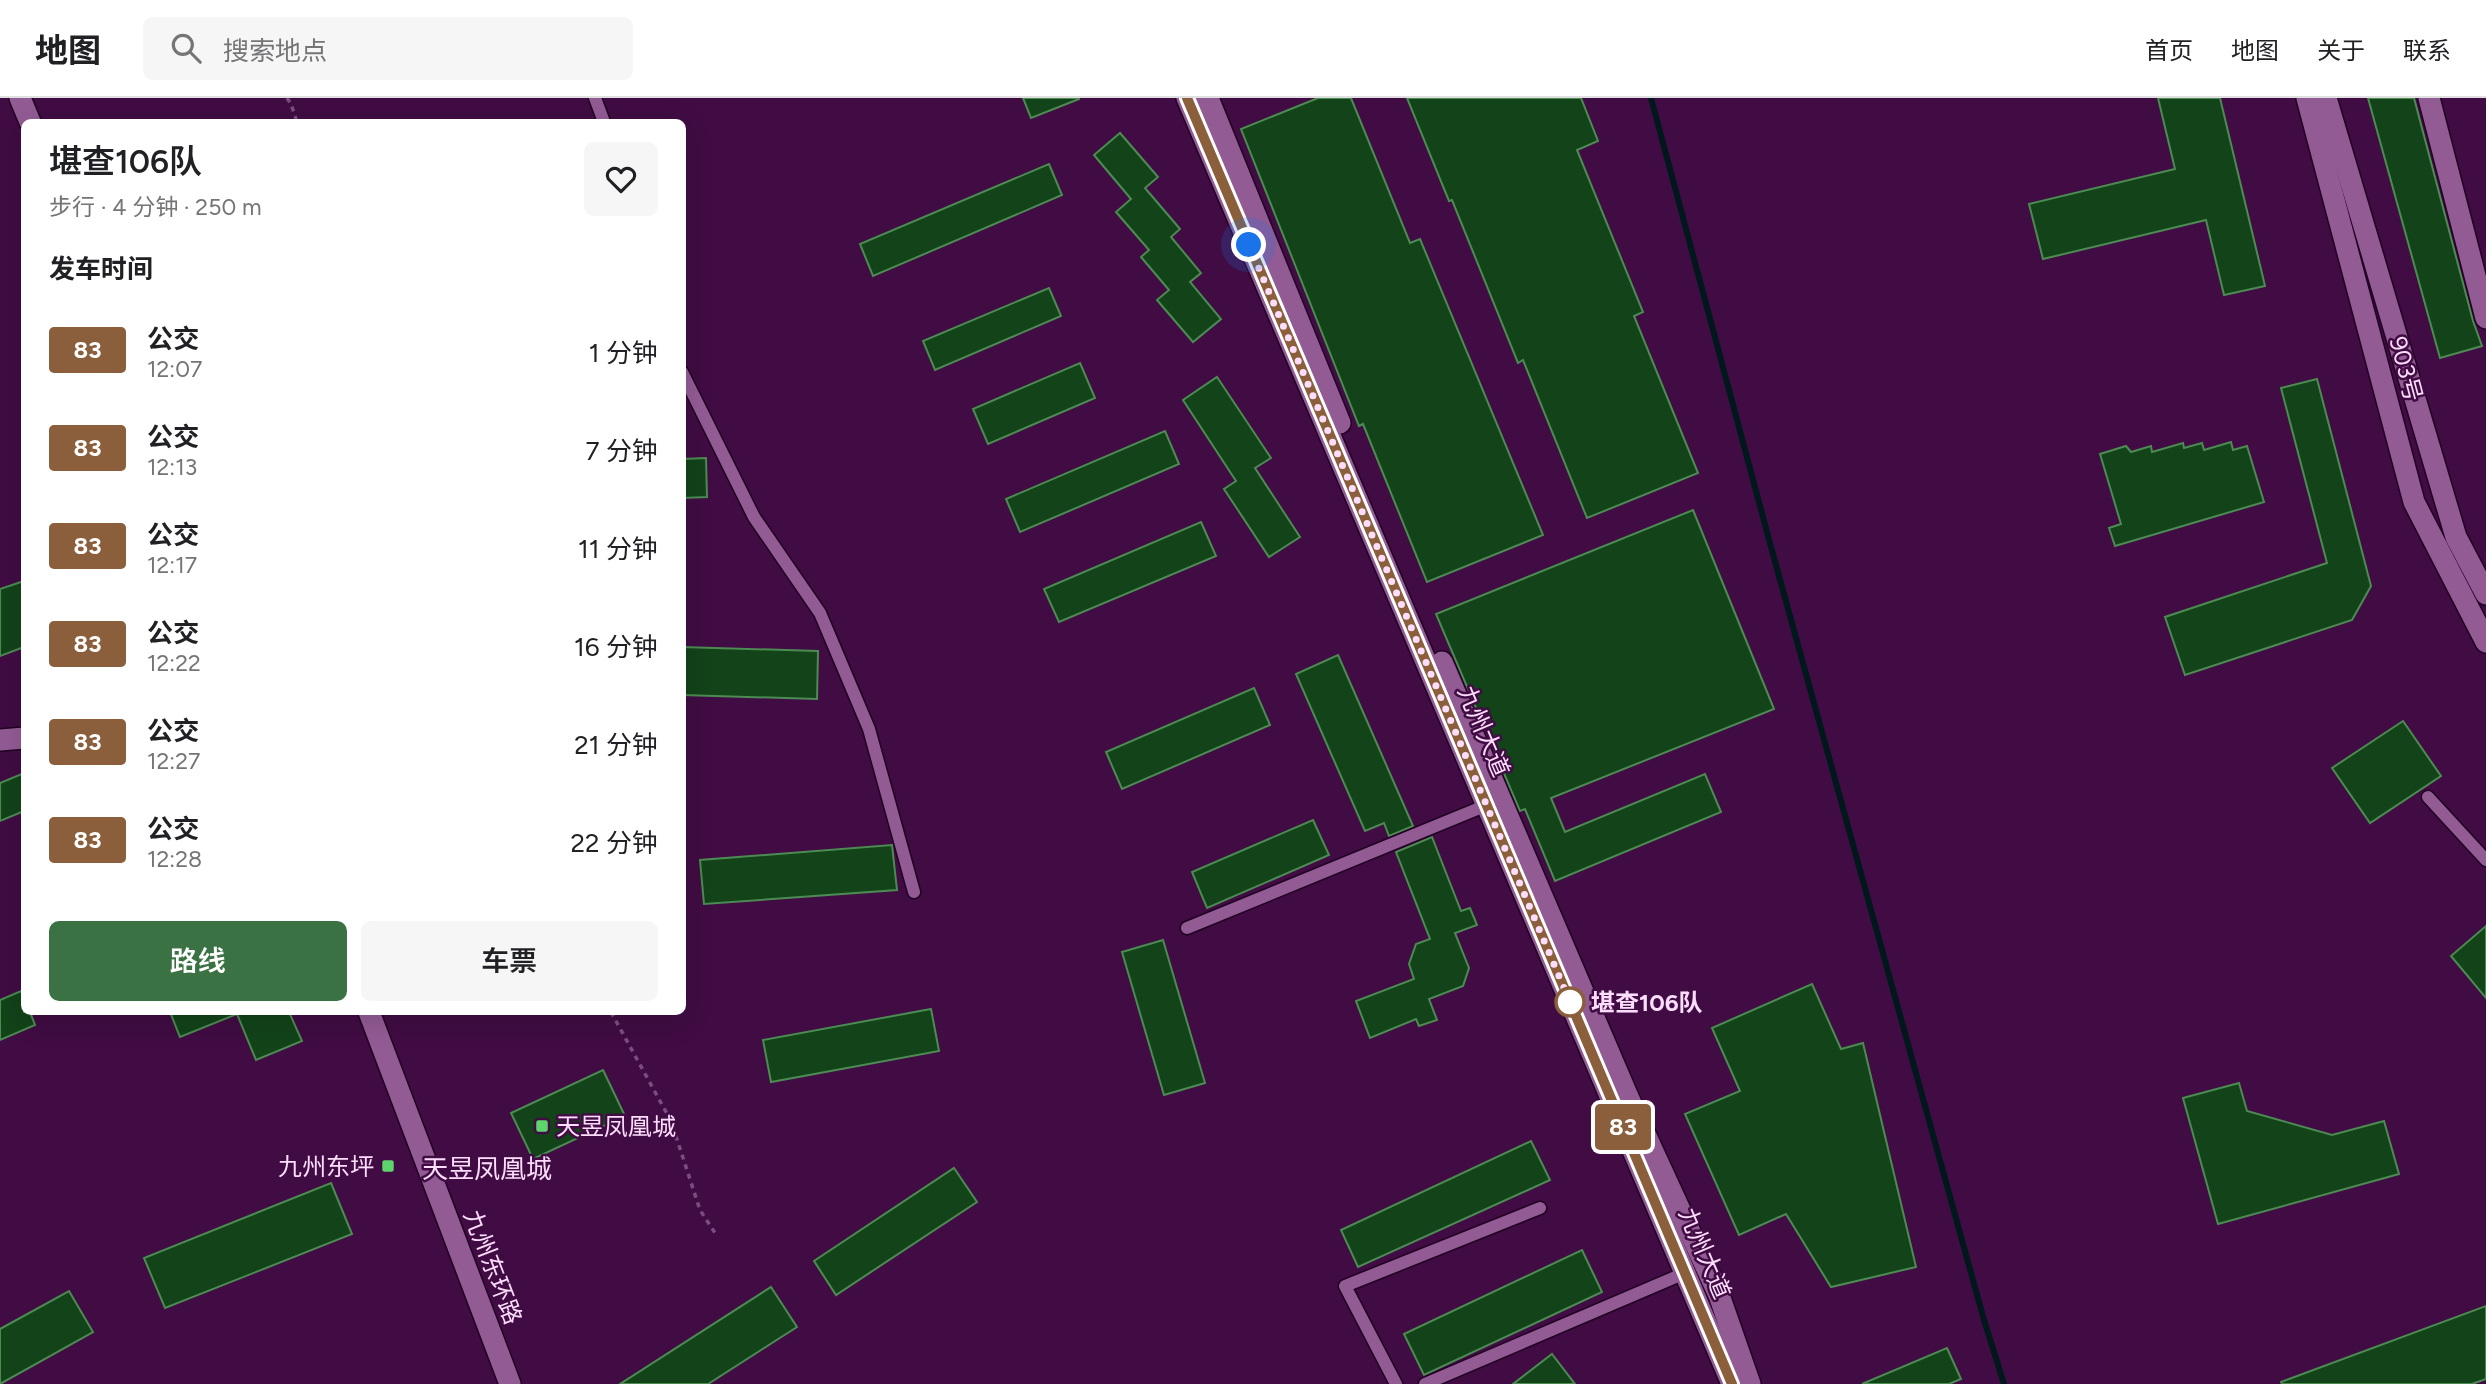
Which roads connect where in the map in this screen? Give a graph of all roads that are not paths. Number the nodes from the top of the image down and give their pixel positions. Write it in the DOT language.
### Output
graph roads {
  1 [pos="20,98"];
  2 [pos="595,98"];
  3 [pos="1187,98"];
  4 [pos="1208,98"];
  5 [pos="2307,98"];
  6 [pos="2326,98"];
  7 [pos="2429,98"];
  8 [pos="29,119"];
  9 [pos="603,119"];
  10 [pos="2486,318"];
  11 [pos="686,380"];
  12 [pos="2486,595"];
  13 [pos="2480,625"];
  14 [pos="21,738"];
  15 [pos="0,740"];
  16 [pos="2428,796"];
  17 [pos="1487,805"];
  18 [pos="2486,860"];
  19 [pos="914,892"];
  20 [pos="1187,928"];
  21 [pos="370,1015"];
  22 [pos="1540,1208"];
  23 [pos="1685,1273"];
  24 [pos="510,1384"];
  25 [pos="1396,1384"];
  26 [pos="1425,1384"];
  27 [pos="1732,1384"];
  28 [pos="1750,1384"];
  1 -- 8 [label="main road"];
  2 -- 9 [label="lane"];
  3 -- 17 [label="main road, 九州大道"];
  4 -- 28 [label="main road"];
  5 -- 13 [label="main road, 903号"];
  6 -- 12 [label="main road"];
  7 -- 10 [label="main road"];
  11 -- 19 [label="lane"];
  12 -- 13 [label="main road"];
  14 -- 15 [label="main road"];
  16 -- 18 [label="lane"];
  17 -- 20 [label="lane"];
  17 -- 23 [label="main road, 九州大道"];
  21 -- 24 [label="main road, 九州东环路"];
  22 -- 25 [label="lane"];
  23 -- 26 [label="lane"];
  23 -- 27 [label="main road, 九州大道"];
}
